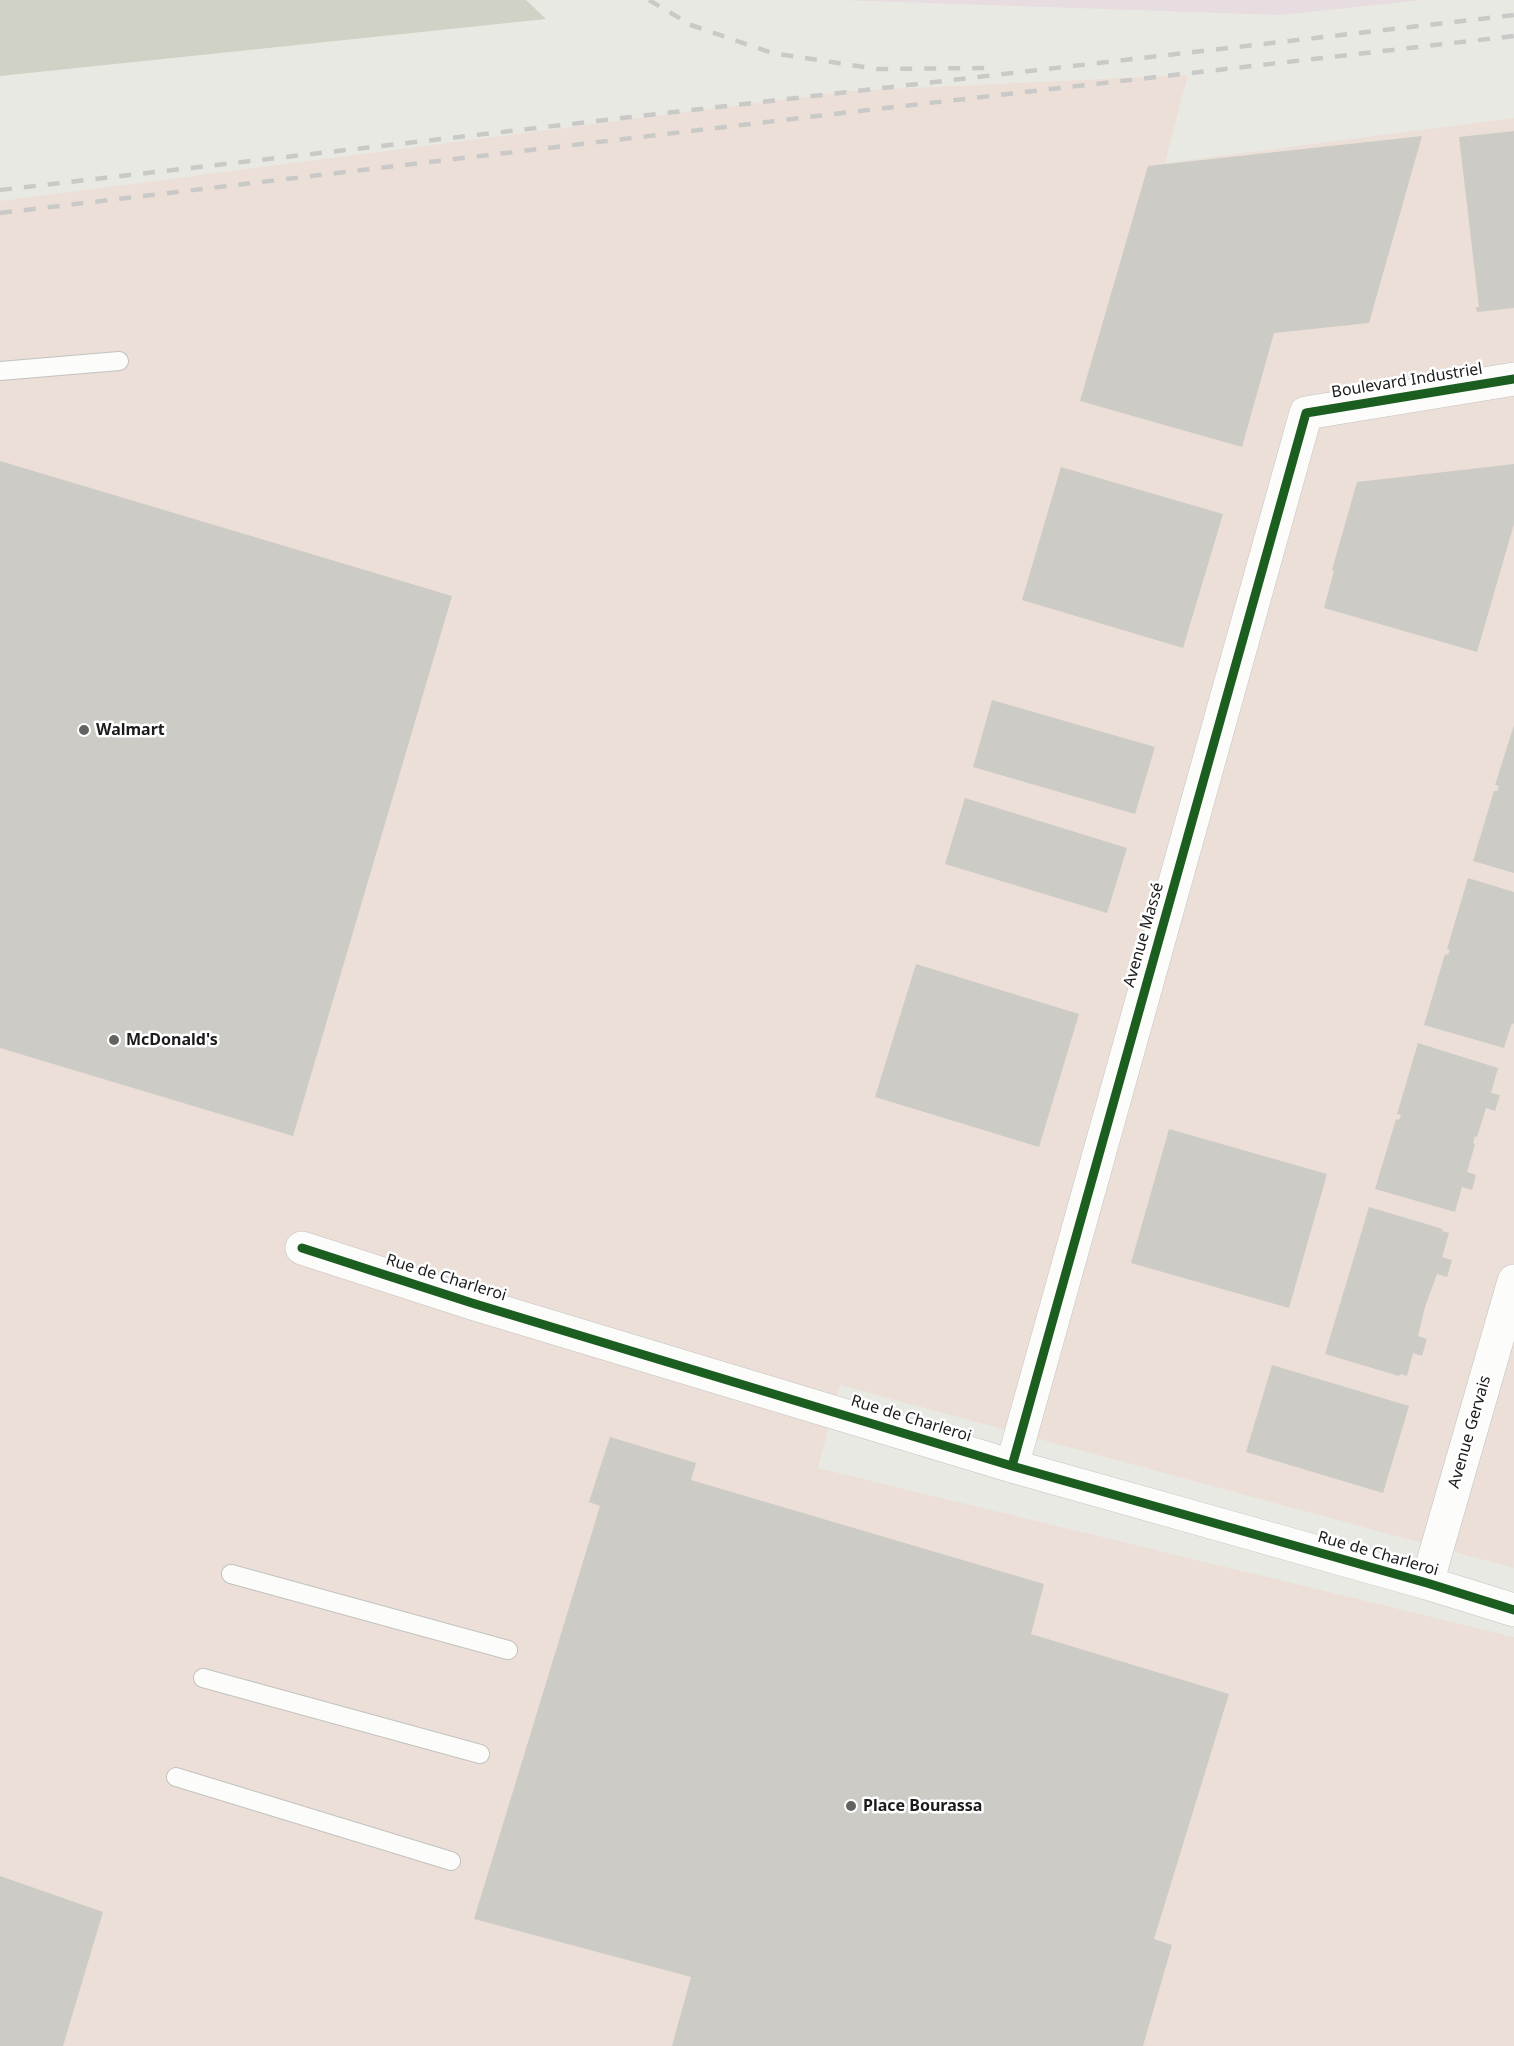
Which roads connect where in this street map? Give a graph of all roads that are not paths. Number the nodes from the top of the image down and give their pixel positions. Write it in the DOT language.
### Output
graph roads {
  1 [pos="119,361"];
  2 [pos="0,371"];
  3 [pos="1514,379"];
  4 [pos="1306,412"];
  5 [pos="302,1248"];
  6 [pos="1514,1281"];
  7 [pos="1012,1466"];
  8 [pos="231,1574"];
  9 [pos="1426,1583"];
  10 [pos="1514,1610"];
  11 [pos="508,1650"];
  12 [pos="203,1678"];
  13 [pos="480,1754"];
  14 [pos="176,1777"];
  15 [pos="451,1861"];
  1 -- 2 [label="lane"];
  3 -- 4 [label="street, Boulevard Industriel"];
  4 -- 7 [label="street, Avenue Massé"];
  5 -- 7 [label="street, Rue de Charleroi"];
  6 -- 9 [label="street, Avenue Gervais"];
  7 -- 9 [label="street, Rue de Charleroi"];
  8 -- 11 [label="lane"];
  9 -- 10 [label="street, Rue de Charleroi"];
  12 -- 13 [label="lane"];
  14 -- 15 [label="lane"];
}
